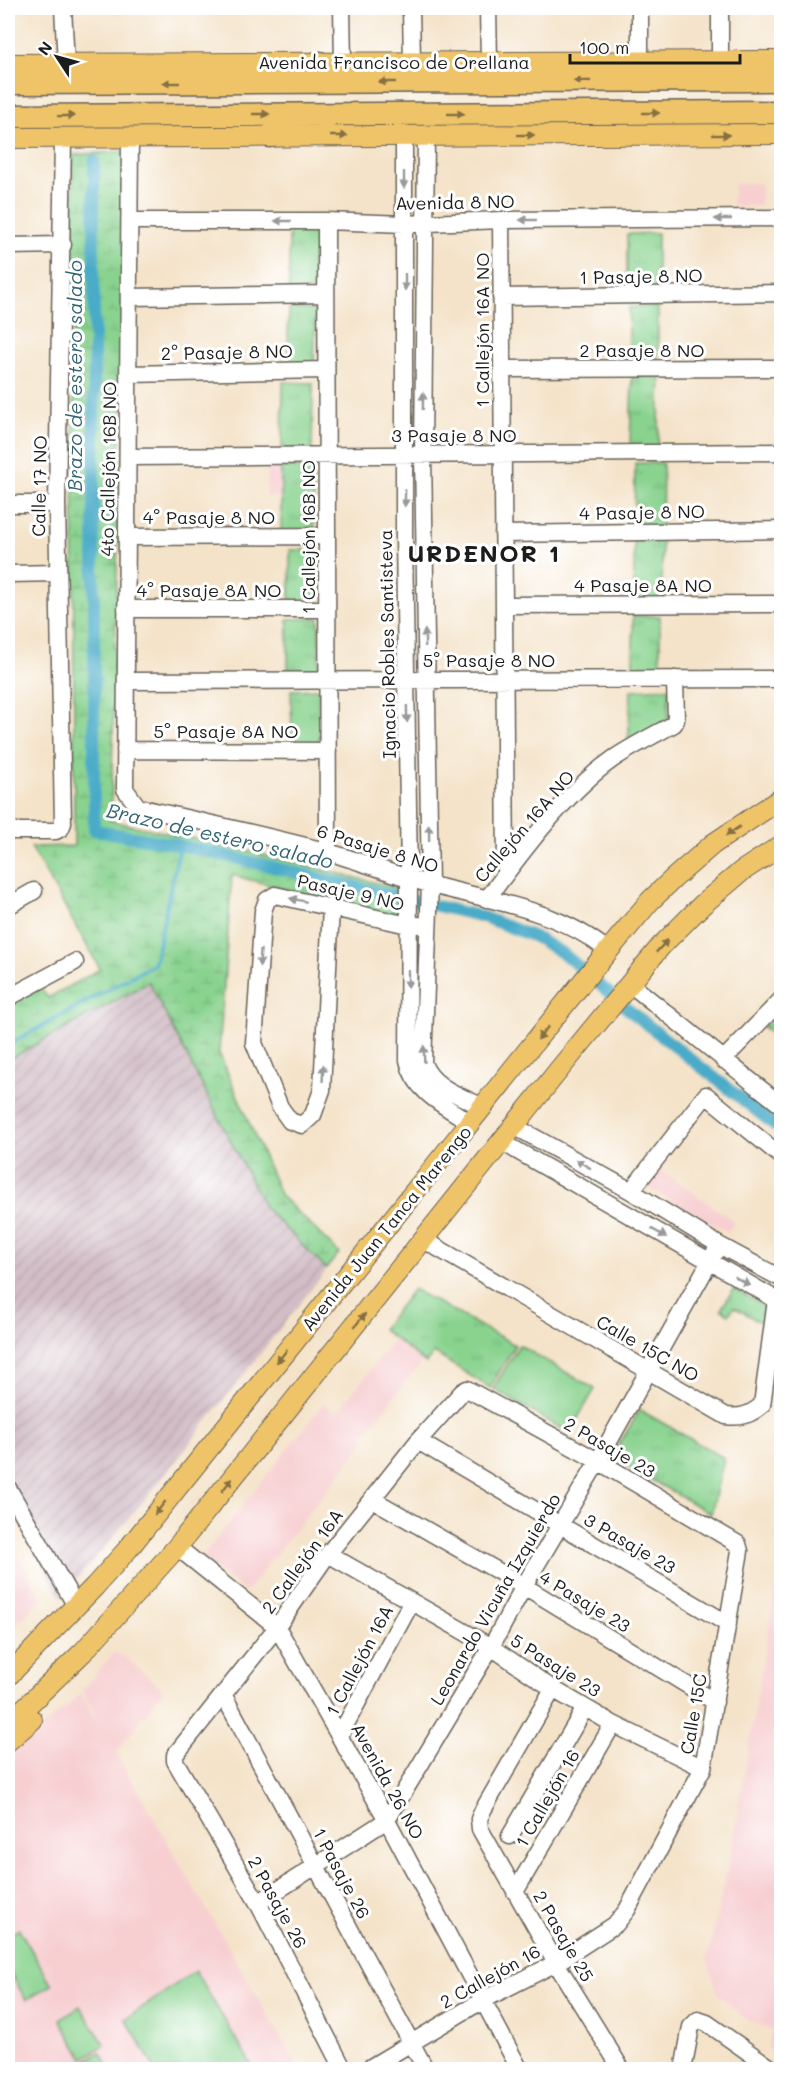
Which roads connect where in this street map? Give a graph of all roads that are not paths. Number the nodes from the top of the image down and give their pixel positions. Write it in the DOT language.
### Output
graph roads {
  1 [pos="63,8"];
  2 [pos="342,8"];
  3 [pos="411,8"];
  4 [pos="488,8"];
  5 [pos="640,8"];
  6 [pos="720,8"];
  7 [pos="640,61"];
  8 [pos="720,61"];
  9 [pos="782,61"];
  10 [pos="343,62"];
  11 [pos="412,62"];
  12 [pos="489,62"];
  13 [pos="320,63"];
  14 [pos="8,64"];
  15 [pos="66,64"];
  16 [pos="782,80"];
  17 [pos="8,83"];
  18 [pos="202,83"];
  19 [pos="782,112"];
  20 [pos="352,114"];
  21 [pos="8,116"];
  22 [pos="782,134"];
  23 [pos="270,136"];
  24 [pos="404,136"];
  25 [pos="426,136"];
  26 [pos="130,137"];
  27 [pos="8,138"];
  28 [pos="63,138"];
  29 [pos="782,218"];
  30 [pos="326,220"];
  31 [pos="501,220"];
  32 [pos="130,222"];
  33 [pos="426,222"];
  34 [pos="404,224"];
  35 [pos="63,245"];
  36 [pos="8,246"];
  37 [pos="782,292"];
  38 [pos="326,294"];
  39 [pos="129,297"];
  40 [pos="501,297"];
  41 [pos="782,368"];
  42 [pos="502,369"];
  43 [pos="327,370"];
  44 [pos="128,374"];
  45 [pos="782,452"];
  46 [pos="502,454"];
  47 [pos="414,455"];
  48 [pos="327,456"];
  49 [pos="128,457"];
  50 [pos="8,504"];
  51 [pos="57,504"];
  52 [pos="782,530"];
  53 [pos="503,534"];
  54 [pos="327,536"];
  55 [pos="127,537"];
  56 [pos="58,573"];
  57 [pos="8,574"];
  58 [pos="782,604"];
  59 [pos="504,605"];
  60 [pos="126,609"];
  61 [pos="327,609"];
  62 [pos="675,679"];
  63 [pos="782,679"];
  64 [pos="328,680"];
  65 [pos="406,680"];
  66 [pos="426,680"];
  67 [pos="504,680"];
  68 [pos="126,681"];
  69 [pos="125,750"];
  70 [pos="328,751"];
  71 [pos="782,798"];
  72 [pos="131,800"];
  73 [pos="8,831"];
  74 [pos="782,844"];
  75 [pos="328,852"];
  76 [pos="506,872"];
  77 [pos="409,884"];
  78 [pos="429,888"];
  79 [pos="34,891"];
  80 [pos="487,899"];
  81 [pos="8,906"];
  82 [pos="332,907"];
  83 [pos="408,922"];
  84 [pos="428,923"];
  85 [pos="608,951"];
  86 [pos="75,962"];
  87 [pos="626,986"];
  88 [pos="8,998"];
  89 [pos="782,999"];
  90 [pos="723,1060"];
  91 [pos="782,1106"];
  92 [pos="477,1115"];
  93 [pos="514,1126"];
  94 [pos="502,1142"];
  95 [pos="782,1157"];
  96 [pos="631,1191"];
  97 [pos="424,1240"];
  98 [pos="719,1245"];
  99 [pos="709,1262"];
  100 [pos="781,1275"];
  101 [pos="779,1302"];
  102 [pos="647,1370"];
  103 [pos="462,1392"];
  104 [pos="418,1441"];
  105 [pos="598,1461"];
  106 [pos="8,1488"];
  107 [pos="372,1499"];
  108 [pos="559,1525"];
  109 [pos="738,1544"];
  110 [pos="177,1547"];
  111 [pos="328,1554"];
  112 [pos="524,1586"];
  113 [pos="411,1603"];
  114 [pos="76,1606"];
  115 [pos="728,1624"];
  116 [pos="277,1627"];
  117 [pos="492,1647"];
  118 [pos="8,1676"];
  119 [pos="553,1689"];
  120 [pos="223,1694"];
  121 [pos="715,1702"];
  122 [pos="585,1708"];
  123 [pos="8,1724"];
  124 [pos="613,1724"];
  125 [pos="340,1735"];
  126 [pos="8,1741"];
  127 [pos="175,1755"];
  128 [pos="703,1768"];
  129 [pos="387,1820"];
  130 [pos="510,1836"];
  131 [pos="315,1864"];
  132 [pos="515,1892"];
  133 [pos="258,1903"];
  134 [pos="627,1910"];
  135 [pos="555,1962"];
  136 [pos="483,2001"];
  137 [pos="410,2043"];
  138 [pos="772,2069"];
  139 [pos="344,2070"];
  140 [pos="366,2070"];
  141 [pos="426,2070"];
  142 [pos="520,2070"];
  143 [pos="622,2070"];
  144 [pos="683,2070"];
  1 -- 15 [label="street"];
  2 -- 10 [label="street"];
  3 -- 11 [label="street"];
  4 -- 12 [label="street"];
  5 -- 7 [label="street"];
  6 -- 8 [label="street"];
  7 -- 8 [label="main road, Avenida Francisco de Orellana"];
  7 -- 12 [label="main road, Avenida Francisco de Orellana"];
  8 -- 9 [label="main road, Avenida Francisco de Orellana"];
  10 -- 11 [label="main road, Avenida Francisco de Orellana"];
  10 -- 13 [label="main road, Avenida Francisco de Orellana"];
  11 -- 12 [label="main road, Avenida Francisco de Orellana"];
  13 -- 15 [label="main road, Avenida Francisco de Orellana"];
  13 -- 18 [label="highway"];
  14 -- 15 [label="main road, Avenida Francisco de Orellana"];
  16 -- 18 [label="highway, Avenida Francisco de Orellana, one-way"];
  18 -- 17 [label="highway, Avenida Francisco de Orellana, one-way"];
  20 -- 19 [label="highway, one-way"];
  21 -- 20 [label="highway, one-way"];
  20 -- 23 [label="highway"];
  25 -- 22 [label="main road, one-way"];
  23 -- 24 [label="main road, one-way"];
  23 -- 26 [label="main road"];
  24 -- 25 [label="main road"];
  24 -- 34 [label="street, Ignacio Robles Santisteva, one-way"];
  25 -- 33 [label="street, Ignacio Robles Santisteva"];
  26 -- 28 [label="main road"];
  26 -- 32 [label="street, 4to Callejón 16B NO"];
  27 -- 28 [label="main road"];
  28 -- 35 [label="street, Calle 17 NO"];
  29 -- 31 [label="street, Avenida 8 NO, one-way"];
  30 -- 32 [label="street, Avenida 8 NO, one-way"];
  30 -- 34 [label="street, Avenida 8 NO"];
  30 -- 38 [label="street, 1 Callejón 16B NO"];
  31 -- 33 [label="street, Avenida 8 NO"];
  31 -- 40 [label="street, 1 Callejón 16A NO"];
  32 -- 39 [label="street, 4to Callejón 16B NO"];
  33 -- 34 [label="street, Avenida 8 NO"];
  47 -- 33 [label="street, Ignacio Robles Santisteva, one-way"];
  34 -- 47 [label="street, Ignacio Robles Santisteva, one-way"];
  35 -- 36 [label="street"];
  35 -- 51 [label="street, Calle 17 NO"];
  37 -- 40 [label="street, 1 Pasaje 8 NO"];
  38 -- 39 [label="street"];
  38 -- 43 [label="street, 1 Callejón 16B NO"];
  39 -- 44 [label="street, 4to Callejón 16B NO"];
  40 -- 42 [label="street, 1 Callejón 16A NO"];
  41 -- 42 [label="street, 2 Pasaje 8 NO"];
  42 -- 46 [label="street, 1 Callejón 16A NO"];
  43 -- 44 [label="street, 2° Pasaje 8 NO"];
  43 -- 48 [label="street, 1 Callejón 16B NO"];
  44 -- 49 [label="street, 4to Callejón 16B NO"];
  45 -- 46 [label="street, 3 Pasaje 8 NO"];
  46 -- 47 [label="street, 3 Pasaje 8 NO"];
  46 -- 53 [label="street, 1 Callejón 16A NO"];
  47 -- 48 [label="street, 3 Pasaje 8 NO"];
  47 -- 65 [label="street, Ignacio Robles Santisteva, one-way"];
  66 -- 47 [label="street, Ignacio Robles Santisteva, one-way"];
  48 -- 49 [label="street, 3 Pasaje 8 NO"];
  48 -- 54 [label="street, 1 Callejón 16B NO"];
  49 -- 55 [label="street, 4to Callejón 16B NO"];
  50 -- 51 [label="street"];
  51 -- 56 [label="street, Calle 17 NO"];
  52 -- 53 [label="street, 4 Pasaje 8 NO"];
  53 -- 59 [label="street, 1 Callejón 16A NO"];
  54 -- 55 [label="street, 4° Pasaje 8 NO"];
  54 -- 61 [label="street, 1 Callejón 16B NO"];
  55 -- 60 [label="street, 4to Callejón 16B NO"];
  56 -- 57 [label="street"];
  56 -- 73 [label="street, Calle 17 NO"];
  58 -- 59 [label="street, 4 Pasaje 8A NO"];
  59 -- 67 [label="street, 1 Callejón 16A NO"];
  60 -- 61 [label="street, 4° Pasaje 8A NO"];
  60 -- 68 [label="street, 4to Callejón 16B NO"];
  61 -- 64 [label="street, 1 Callejón 16B NO"];
  62 -- 63 [label="street, 5° Pasaje 8 NO"];
  62 -- 67 [label="street, 5° Pasaje 8 NO"];
  62 -- 76 [label="street, Callejón 16A NO"];
  64 -- 65 [label="street, 5° Pasaje 8 NO"];
  64 -- 68 [label="street, 5° Pasaje 8 NO"];
  64 -- 70 [label="street, 1 Callejón 16B NO"];
  65 -- 66 [label="street, 5° Pasaje 8 NO"];
  65 -- 77 [label="street, Ignacio Robles Santisteva, one-way"];
  66 -- 67 [label="street, 5° Pasaje 8 NO"];
  78 -- 66 [label="street, Ignacio Robles Santisteva, one-way"];
  67 -- 76 [label="street, 1 Callejón 16A NO"];
  68 -- 69 [label="street, 4to Callejón 16B NO"];
  69 -- 70 [label="street, 5° Pasaje 8A NO"];
  69 -- 72 [label="street, 4to Callejón 16B NO"];
  70 -- 75 [label="street, 1 Callejón 16B NO"];
  71 -- 85 [label="main road, Avenida Juan Tanca Marengo, one-way"];
  72 -- 75 [label="street, 6 Pasaje 8 NO"];
  87 -- 74 [label="main road, Avenida Juan Tanca Marengo, one-way"];
  75 -- 77 [label="street, 6 Pasaje 8 NO"];
  76 -- 80 [label="street, Callejón 16A NO"];
  77 -- 78 [label="street, 6 Pasaje 8 NO"];
  77 -- 83 [label="street, Ignacio Robles Santisteva"];
  78 -- 80 [label="street, 6 Pasaje 8 NO"];
  78 -- 84 [label="street, Ignacio Robles Santisteva"];
  79 -- 81 [label="street"];
  80 -- 85 [label="street, 6 Pasaje 8 NO"];
  82 -- 82 [label="street, Pasaje 9 NO, one-way"];
  82 -- 83 [label="street, Pasaje 9 NO"];
  83 -- 84 [label="street, Pasaje 9 NO"];
  83 -- 92 [label="street, Ignacio Robles Santisteva, one-way"];
  92 -- 84 [label="street, Ignacio Robles Santisteva, one-way"];
  85 -- 92 [label="main road, Avenida Juan Tanca Marengo, one-way"];
  86 -- 88 [label="street"];
  87 -- 90 [label="street"];
  87 -- 93 [label="main road, Avenida Juan Tanca Marengo"];
  89 -- 90 [label="street"];
  90 -- 91 [label="street"];
  92 -- 114 [label="main road, Avenida Juan Tanca Marengo, one-way"];
  93 -- 94 [label="main road, Avenida Juan Tanca Marengo"];
  96 -- 93 [label="street, one-way"];
  94 -- 97 [label="main road, Avenida Juan Tanca Marengo"];
  94 -- 99 [label="street, one-way"];
  95 -- 96 [label="street"];
  96 -- 98 [label="street"];
  97 -- 102 [label="street, Calle 15C NO"];
  110 -- 97 [label="main road, Avenida Juan Tanca Marengo, one-way"];
  98 -- 99 [label="street, Leonardo Vicuña Izquierdo"];
  98 -- 100 [label="street"];
  99 -- 101 [label="street, one-way"];
  99 -- 102 [label="street, Leonardo Vicuña Izquierdo"];
  101 -- 102 [label="street, Calle 15C NO"];
  102 -- 105 [label="street, Leonardo Vicuña Izquierdo"];
  103 -- 104 [label="street, 2 Callejón 16A"];
  103 -- 105 [label="street, 2 Pasaje 23"];
  104 -- 107 [label="street, 2 Callejón 16A"];
  104 -- 108 [label="street, 3 Pasaje 23"];
  105 -- 108 [label="street, Leonardo Vicuña Izquierdo"];
  105 -- 109 [label="street, 2 Pasaje 23"];
  106 -- 114 [label="street"];
  107 -- 111 [label="street, 2 Callejón 16A"];
  107 -- 112 [label="street, 4 Pasaje 23"];
  108 -- 112 [label="street, Leonardo Vicuña Izquierdo"];
  108 -- 115 [label="street, 3 Pasaje 23"];
  109 -- 115 [label="street, Calle 15C"];
  110 -- 116 [label="street, Avenida 26 NO"];
  110 -- 123 [label="main road, Avenida Juan Tanca Marengo"];
  110 -- 126 [label="main road, Avenida Juan Tanca Marengo"];
  111 -- 113 [label="street, 5 Pasaje 23"];
  111 -- 116 [label="street, 2 Callejón 16A"];
  112 -- 117 [label="street, Leonardo Vicuña Izquierdo"];
  112 -- 121 [label="street, 4 Pasaje 23"];
  113 -- 117 [label="street, 5 Pasaje 23"];
  113 -- 125 [label="street, 1 Callejón 16A"];
  114 -- 118 [label="main road, Avenida Juan Tanca Marengo"];
  115 -- 121 [label="street, Calle 15C"];
  116 -- 120 [label="street, 2 Callejón 16A"];
  116 -- 125 [label="street, Avenida 26 NO"];
  117 -- 119 [label="street, 5 Pasaje 23"];
  117 -- 129 [label="street, Leonardo Vicuña Izquierdo"];
  119 -- 122 [label="street, 5 Pasaje 23"];
  119 -- 132 [label="street, 2 Pasaje 25"];
  120 -- 127 [label="street, 2 Callejón 16A"];
  120 -- 131 [label="street, 1 Pasaje 26"];
  121 -- 128 [label="street, Calle 15C"];
  122 -- 124 [label="street, 5 Pasaje 23"];
  122 -- 130 [label="street"];
  124 -- 128 [label="street, 5 Pasaje 23"];
  124 -- 132 [label="street, 1 Callejón 16"];
  125 -- 129 [label="street, Avenida 26 NO"];
  127 -- 133 [label="street, 2 Pasaje 26"];
  128 -- 134 [label="street, Calle 15C"];
  129 -- 131 [label="street, Leonardo Vicuña Izquierdo"];
  129 -- 136 [label="street, Avenida 26 NO"];
  131 -- 133 [label="street, Leonardo Vicuña Izquierdo"];
  131 -- 137 [label="street, 1 Pasaje 26"];
  132 -- 135 [label="street, 2 Pasaje 25"];
  133 -- 139 [label="street, 2 Pasaje 26"];
  134 -- 135 [label="street, 2 Callejón 16"];
  135 -- 136 [label="street, 2 Callejón 16"];
  135 -- 143 [label="street, 2 Pasaje 25"];
  136 -- 137 [label="street, 2 Callejón 16"];
  136 -- 142 [label="street, Avenida 26 NO"];
  137 -- 140 [label="street, 2 Callejón 16"];
  137 -- 141 [label="street, 1 Pasaje 26"];
  138 -- 144 [label="street"];
}
